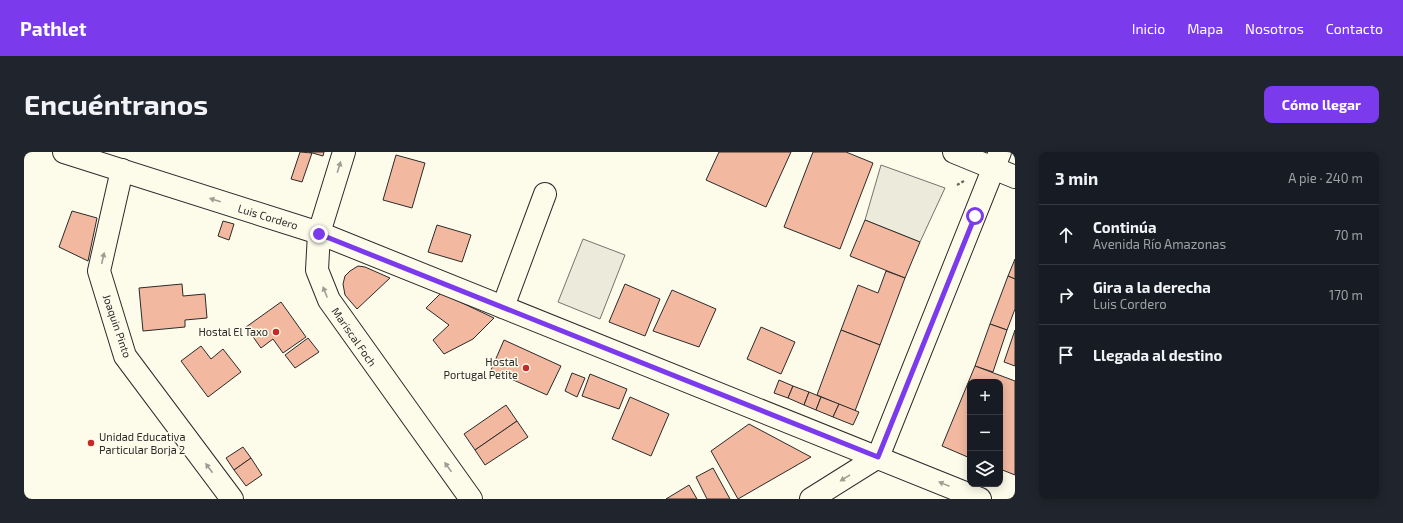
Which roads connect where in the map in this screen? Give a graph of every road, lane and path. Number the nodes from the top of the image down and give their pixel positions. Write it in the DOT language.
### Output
graph roads {
  1 [pos="64,152"];
  2 [pos="344,152"];
  3 [pos="954,152"];
  4 [pos="997,160"];
  5 [pos="122,170"];
  6 [pos="1015,177"];
  7 [pos="545,194"];
  8 [pos="319,234"];
  9 [pos="503,308"];
  10 [pos="878,457"];
  11 [pos="232,499"];
  12 [pos="471,499"];
  13 [pos="811,499"];
  14 [pos="980,499"];
  1 -- 5 [label="street, Luis Cordero"];
  8 -- 2 [label="street, Mariscal Foch, one-way"];
  3 -- 4 [label="street"];
  4 -- 6 [label="street"];
  4 -- 10 [label="street"];
  8 -- 5 [label="street, Luis Cordero, one-way"];
  11 -- 5 [label="street, Joaquin Pinto, one-way"];
  7 -- 9 [label="street"];
  8 -- 9 [label="street, Luis Cordero"];
  12 -- 8 [label="street, Mariscal Foch, one-way"];
  9 -- 10 [label="street, Luis Cordero"];
  10 -- 13 [label="street, one-way"];
  14 -- 10 [label="street, Luis Cordero, one-way"];
}
